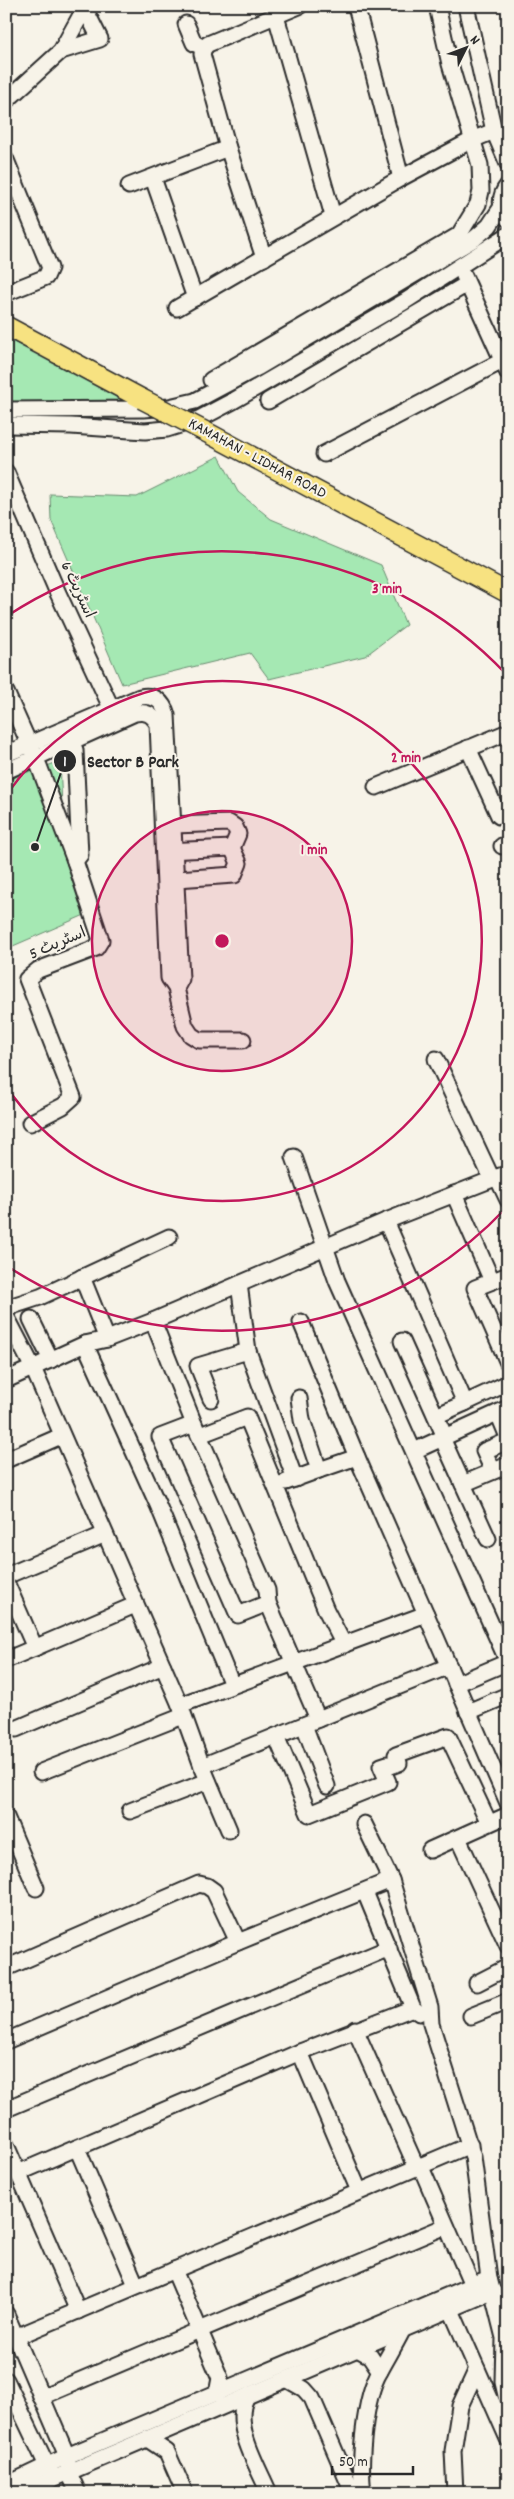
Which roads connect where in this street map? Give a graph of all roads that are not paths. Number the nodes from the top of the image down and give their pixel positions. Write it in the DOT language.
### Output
graph roads {
  1 [pos="299,6"];
  2 [pos="356,6"];
  3 [pos="437,6"];
  4 [pos="466,6"];
  5 [pos="86,8"];
  6 [pos="276,16"];
  7 [pos="186,24"];
  8 [pos="204,48"];
  9 [pos="61,50"];
  10 [pos="6,101"];
  11 [pos="494,131"];
  12 [pos="472,140"];
  13 [pos="228,148"];
  14 [pos="6,160"];
  15 [pos="508,164"];
  16 [pos="153,178"];
  17 [pos="401,178"];
  18 [pos="508,185"];
  19 [pos="128,186"];
  20 [pos="505,213"];
  21 [pos="333,216"];
  22 [pos="508,235"];
  23 [pos="451,253"];
  24 [pos="264,258"];
  25 [pos="460,267"];
  26 [pos="467,284"];
  27 [pos="6,293"];
  28 [pos="195,298"];
  29 [pos="177,308"];
  30 [pos="6,326"];
  31 [pos="505,367"];
  32 [pos="211,380"];
  33 [pos="268,401"];
  34 [pos="6,410"];
  35 [pos="6,425"];
  36 [pos="324,454"];
  37 [pos="6,472"];
  38 [pos="508,593"];
  39 [pos="6,692"];
  40 [pos="158,700"];
  41 [pos="149,713"];
  42 [pos="115,715"];
  43 [pos="508,732"];
  44 [pos="72,743"];
  45 [pos="468,748"];
  46 [pos="33,751"];
  47 [pos="6,754"];
  48 [pos="6,771"];
  49 [pos="376,787"];
  50 [pos="498,816"];
  51 [pos="174,825"];
  52 [pos="232,848"];
  53 [pos="170,851"];
  54 [pos="75,861"];
  55 [pos="177,879"];
  56 [pos="176,988"];
  57 [pos="243,1040"];
  58 [pos="436,1059"];
  59 [pos="30,1123"];
  60 [pos="294,1157"];
  61 [pos="499,1176"];
  62 [pos="454,1194"];
  63 [pos="508,1200"];
  64 [pos="386,1221"];
  65 [pos="169,1237"];
  66 [pos="326,1247"];
  67 [pos="508,1275"];
  68 [pos="82,1277"];
  69 [pos="492,1281"];
  70 [pos="239,1284"];
  71 [pos="6,1308"];
  72 [pos="6,1316"];
  73 [pos="31,1319"];
  74 [pos="153,1321"];
  75 [pos="301,1322"];
  76 [pos="502,1334"];
  77 [pos="107,1339"];
  78 [pos="402,1341"];
  79 [pos="85,1344"];
  80 [pos="248,1351"];
  81 [pos="51,1360"];
  82 [pos="507,1360"];
  83 [pos="33,1368"];
  84 [pos="6,1380"];
  85 [pos="508,1384"];
  86 [pos="299,1398"];
  87 [pos="211,1400"];
  88 [pos="464,1403"];
  89 [pos="503,1410"];
  90 [pos="436,1416"];
  91 [pos="197,1430"];
  92 [pos="61,1436"];
  93 [pos="444,1437"];
  94 [pos="508,1439"];
  95 [pos="414,1451"];
  96 [pos="357,1457"];
  97 [pos="6,1460"];
  98 [pos="508,1465"];
  99 [pos="320,1470"];
  100 [pos="493,1471"];
  101 [pos="294,1480"];
  102 [pos="463,1484"];
  103 [pos="275,1485"];
  104 [pos="104,1534"];
  105 [pos="488,1539"];
  106 [pos="6,1576"];
  107 [pos="6,1582"];
  108 [pos="268,1603"];
  109 [pos="135,1605"];
  110 [pos="426,1614"];
  111 [pos="503,1638"];
  112 [pos="344,1645"];
  113 [pos="35,1648"];
  114 [pos="6,1660"];
  115 [pos="508,1662"];
  116 [pos="294,1664"];
  117 [pos="162,1666"];
  118 [pos="449,1666"];
  119 [pos="456,1684"];
  120 [pos="232,1685"];
  121 [pos="508,1695"];
  122 [pos="181,1710"];
  123 [pos="468,1712"];
  124 [pos="311,1722"];
  125 [pos="16,1729"];
  126 [pos="276,1736"];
  127 [pos="202,1766"];
  128 [pos="41,1772"];
  129 [pos="208,1780"];
  130 [pos="327,1786"];
  131 [pos="508,1803"];
  132 [pos="130,1811"];
  133 [pos="508,1815"];
  134 [pos="6,1816"];
  135 [pos="489,1823"];
  136 [pos="364,1824"];
  137 [pos="229,1830"];
  138 [pos="458,1838"];
  139 [pos="430,1850"];
  140 [pos="391,1880"];
  141 [pos="36,1888"];
  142 [pos="365,1892"];
  143 [pos="238,1942"];
  144 [pos="508,1946"];
  145 [pos="389,1948"];
  146 [pos="508,1966"];
  147 [pos="6,1968"];
  148 [pos="477,1983"];
  149 [pos="508,2001"];
  150 [pos="413,2008"];
  151 [pos="471,2016"];
  152 [pos="431,2024"];
  153 [pos="355,2029"];
  154 [pos="6,2041"];
  155 [pos="300,2052"];
  156 [pos="6,2108"];
  157 [pos="6,2145"];
  158 [pos="470,2145"];
  159 [pos="77,2148"];
  160 [pos="418,2166"];
  161 [pos="18,2173"];
  162 [pos="359,2191"];
  163 [pos="446,2226"];
  164 [pos="174,2270"];
  165 [pos="136,2285"];
  166 [pos="491,2285"];
  167 [pos="475,2292"];
  168 [pos="451,2310"];
  169 [pos="78,2311"];
  170 [pos="7,2316"];
  171 [pos="200,2331"];
  172 [pos="402,2331"];
  173 [pos="16,2337"];
  174 [pos="359,2350"];
  175 [pos="316,2368"];
  176 [pos="477,2369"];
  177 [pos="380,2371"];
  178 [pos="220,2378"];
  179 [pos="6,2380"];
  180 [pos="288,2380"];
  181 [pos="235,2387"];
  182 [pos="42,2397"];
  183 [pos="246,2398"];
  184 [pos="312,2398"];
  185 [pos="503,2399"];
  186 [pos="217,2402"];
  187 [pos="461,2414"];
  188 [pos="241,2425"];
  189 [pos="171,2430"];
  190 [pos="508,2439"];
  191 [pos="149,2440"];
  192 [pos="167,2452"];
  193 [pos="67,2456"];
  194 [pos="50,2471"];
  195 [pos="69,2473"];
  196 [pos="6,2485"];
  197 [pos="20,2493"];
  198 [pos="78,2493"];
  199 [pos="185,2493"];
  200 [pos="270,2493"];
  201 [pos="353,2493"];
  202 [pos="363,2493"];
  203 [pos="455,2493"];
  1 -- 6 [label="street"];
  2 -- 17 [label="street"];
  3 -- 12 [label="street"];
  4 -- 11 [label="street"];
  5 -- 9 [label="street"];
  5 -- 9 [label="street"];
  6 -- 8 [label="street"];
  6 -- 21 [label="street"];
  7 -- 8 [label="street"];
  8 -- 13 [label="street"];
  9 -- 10 [label="street"];
  11 -- 12 [label="street"];
  11 -- 15 [label="street"];
  12 -- 17 [label="street"];
  12 -- 32 [label="street"];
  13 -- 16 [label="street"];
  13 -- 24 [label="street"];
  14 -- 27 [label="street"];
  16 -- 19 [label="street"];
  16 -- 28 [label="street"];
  17 -- 21 [label="street"];
  18 -- 20 [label="street"];
  20 -- 23 [label="street"];
  21 -- 24 [label="street"];
  22 -- 25 [label="street"];
  23 -- 25 [label="street"];
  23 -- 34 [label="street"];
  24 -- 28 [label="street"];
  25 -- 26 [label="street"];
  25 -- 35 [label="street"];
  26 -- 31 [label="street"];
  26 -- 33 [label="street"];
  28 -- 29 [label="street"];
  30 -- 38 [label="main road, KAMAHAN - LIDHAR ROAD, bridge"];
  31 -- 36 [label="street"];
  37 -- 42 [label="street, اسٹریٹ 6"];
  39 -- 46 [label="street, اسٹریٹ 5"];
  40 -- 41 [label="street"];
  40 -- 42 [label="street"];
  40 -- 51 [label="street"];
  41 -- 42 [label="street"];
  41 -- 53 [label="street"];
  42 -- 44 [label="street"];
  42 -- 46 [label="street"];
  43 -- 45 [label="street"];
  44 -- 46 [label="street"];
  44 -- 54 [label="street"];
  45 -- 49 [label="street"];
  45 -- 50 [label="street"];
  46 -- 47 [label="street"];
  46 -- 48 [label="street"];
  46 -- 54 [label="street, اسٹریٹ 5"];
  51 -- 52 [label="street"];
  51 -- 53 [label="street"];
  52 -- 53 [label="street"];
  52 -- 55 [label="street"];
  53 -- 55 [label="street"];
  53 -- 56 [label="street"];
  54 -- 59 [label="street, اسٹریٹ 5"];
  55 -- 56 [label="street"];
  56 -- 57 [label="street"];
  58 -- 61 [label="street"];
  60 -- 66 [label="street"];
  61 -- 62 [label="street"];
  61 -- 63 [label="street"];
  62 -- 64 [label="street"];
  62 -- 69 [label="street"];
  64 -- 66 [label="street"];
  64 -- 88 [label="street"];
  65 -- 68 [label="street"];
  66 -- 70 [label="street"];
  66 -- 95 [label="street"];
  67 -- 69 [label="street"];
  68 -- 71 [label="street"];
  68 -- 77 [label="street"];
  69 -- 76 [label="street"];
  70 -- 74 [label="street"];
  70 -- 80 [label="street"];
  72 -- 83 [label="street"];
  73 -- 81 [label="street"];
  74 -- 77 [label="street"];
  74 -- 91 [label="street"];
  75 -- 96 [label="street"];
  76 -- 82 [label="street"];
  77 -- 79 [label="street"];
  78 -- 90 [label="street"];
  79 -- 81 [label="street"];
  79 -- 120 [label="street"];
  80 -- 87 [label="street"];
  80 -- 101 [label="street"];
  81 -- 83 [label="street"];
  83 -- 84 [label="street"];
  83 -- 92 [label="street"];
  85 -- 88 [label="street"];
  86 -- 99 [label="street"];
  88 -- 90 [label="street"];
  89 -- 93 [label="street"];
  89 -- 94 [label="street"];
  90 -- 93 [label="street"];
  91 -- 103 [label="street"];
  91 -- 108 [label="street"];
  91 -- 108 [label="street"];
  92 -- 97 [label="street"];
  92 -- 104 [label="street"];
  93 -- 95 [label="street"];
  93 -- 102 [label="street"];
  94 -- 100 [label="street"];
  95 -- 111 [label="street"];
  96 -- 99 [label="street"];
  96 -- 110 [label="street"];
  98 -- 100 [label="street"];
  99 -- 101 [label="street"];
  100 -- 102 [label="street"];
  101 -- 103 [label="street"];
  102 -- 105 [label="street"];
  103 -- 112 [label="street"];
  104 -- 106 [label="street"];
  104 -- 109 [label="street"];
  107 -- 113 [label="street"];
  108 -- 116 [label="street"];
  109 -- 113 [label="street"];
  109 -- 117 [label="street"];
  110 -- 112 [label="street"];
  110 -- 118 [label="street"];
  111 -- 115 [label="street"];
  112 -- 116 [label="street"];
  113 -- 114 [label="street"];
  115 -- 119 [label="street"];
  116 -- 120 [label="street"];
  116 -- 124 [label="street"];
  117 -- 122 [label="street"];
  117 -- 125 [label="street"];
  118 -- 119 [label="street"];
  118 -- 124 [label="street"];
  119 -- 123 [label="street"];
  120 -- 122 [label="street"];
  121 -- 123 [label="street"];
  122 -- 127 [label="street"];
  122 -- 128 [label="street"];
  123 -- 131 [label="street"];
  124 -- 126 [label="street"];
  124 -- 130 [label="street"];
  126 -- 127 [label="street"];
  126 -- 135 [label="street"];
  127 -- 129 [label="street"];
  129 -- 132 [label="street"];
  129 -- 137 [label="street"];
  133 -- 135 [label="street"];
  134 -- 141 [label="street"];
  135 -- 138 [label="street"];
  136 -- 140 [label="street"];
  138 -- 139 [label="street"];
  138 -- 144 [label="street"];
  140 -- 142 [label="street"];
  140 -- 152 [label="street"];
  142 -- 143 [label="street"];
  142 -- 145 [label="street"];
  143 -- 147 [label="street"];
  143 -- 154 [label="street"];
  145 -- 150 [label="street"];
  145 -- 156 [label="street"];
  146 -- 148 [label="street"];
  149 -- 151 [label="street"];
  150 -- 152 [label="street"];
  150 -- 153 [label="street"];
  152 -- 158 [label="street"];
  153 -- 155 [label="street"];
  153 -- 160 [label="street"];
  155 -- 159 [label="street"];
  155 -- 162 [label="street"];
  157 -- 161 [label="street"];
  158 -- 160 [label="street"];
  158 -- 166 [label="street"];
  159 -- 161 [label="street"];
  159 -- 165 [label="street"];
  160 -- 162 [label="street"];
  160 -- 163 [label="street"];
  161 -- 169 [label="street"];
  162 -- 164 [label="street"];
  163 -- 167 [label="street"];
  163 -- 171 [label="street"];
  164 -- 165 [label="street"];
  164 -- 171 [label="street"];
  165 -- 169 [label="street"];
  166 -- 167 [label="street"];
  166 -- 185 [label="street"];
  167 -- 168 [label="street"];
  167 -- 181 [label="street"];
  168 -- 172 [label="street"];
  168 -- 176 [label="street"];
  169 -- 173 [label="street"];
  170 -- 173 [label="street"];
  171 -- 178 [label="street"];
  171 -- 182 [label="street"];
  172 -- 174 [label="street"];
  172 -- 177 [label="street"];
  173 -- 182 [label="street"];
  174 -- 175 [label="street"];
  174 -- 177 [label="street"];
  175 -- 180 [label="street"];
  175 -- 184 [label="street"];
  176 -- 185 [label="street"];
  176 -- 187 [label="street"];
  177 -- 202 [label="street"];
  178 -- 181 [label="street"];
  178 -- 186 [label="street"];
  179 -- 194 [label="street"];
  180 -- 183 [label="street"];
  180 -- 184 [label="street"];
  181 -- 186 [label="street"];
  182 -- 193 [label="street"];
  183 -- 186 [label="street"];
  183 -- 188 [label="street"];
  184 -- 201 [label="street"];
  185 -- 187 [label="street"];
  185 -- 190 [label="street"];
  186 -- 188 [label="street"];
  186 -- 189 [label="street"];
  186 -- 193 [label="street"];
  187 -- 203 [label="street"];
  188 -- 200 [label="street"];
  189 -- 191 [label="street"];
  189 -- 192 [label="street"];
  191 -- 192 [label="street"];
  191 -- 195 [label="street"];
  192 -- 199 [label="street"];
  193 -- 194 [label="street"];
  193 -- 195 [label="street"];
  194 -- 195 [label="street"];
  194 -- 196 [label="street"];
  194 -- 197 [label="street"];
  195 -- 198 [label="street"];
}
